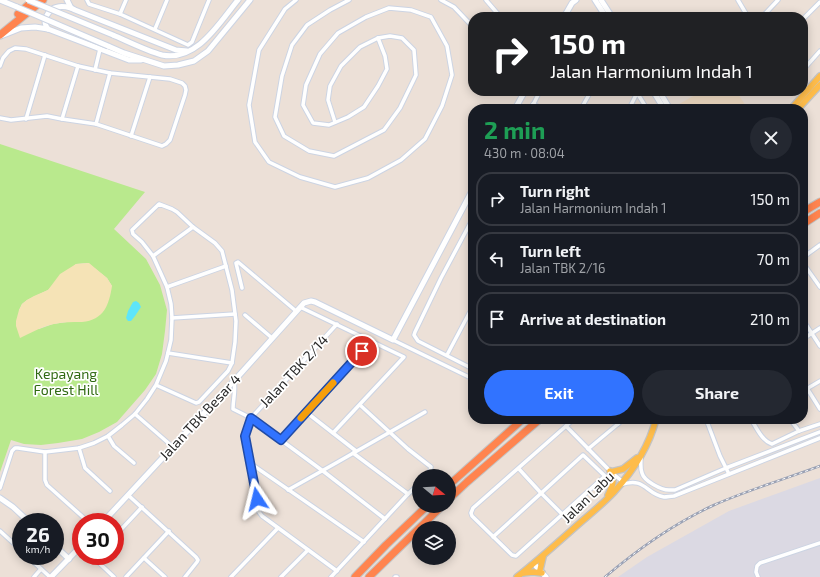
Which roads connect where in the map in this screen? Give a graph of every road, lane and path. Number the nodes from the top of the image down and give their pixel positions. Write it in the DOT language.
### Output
graph roads {
  1 [pos="0,0"];
  2 [pos="28,0"];
  3 [pos="34,0"];
  4 [pos="43,0"];
  5 [pos="67,0"];
  6 [pos="87,0"];
  7 [pos="126,0"];
  8 [pos="167,0"];
  9 [pos="209,0"];
  10 [pos="238,0"];
  11 [pos="250,0"];
  12 [pos="296,0"];
  13 [pos="349,0"];
  14 [pos="441,0"];
  15 [pos="486,0"];
  16 [pos="576,0"];
  17 [pos="595,0"];
  18 [pos="601,0"];
  19 [pos="738,0"];
  20 [pos="778,0"];
  21 [pos="820,2"];
  22 [pos="71,8"];
  23 [pos="496,12"];
  24 [pos="567,12"];
  25 [pos="603,12"];
  26 [pos="609,12"];
  27 [pos="745,12"];
  28 [pos="767,12"];
  29 [pos="120,14"];
  30 [pos="808,15"];
  31 [pos="468,22"];
  32 [pos="48,29"];
  33 [pos="155,29"];
  34 [pos="0,30"];
  35 [pos="0,36"];
  36 [pos="378,38"];
  37 [pos="100,49"];
  38 [pos="820,51"];
  39 [pos="189,52"];
  40 [pos="45,55"];
  41 [pos="147,60"];
  42 [pos="808,64"];
  43 [pos="0,66"];
  44 [pos="78,66"];
  45 [pos="95,70"];
  46 [pos="110,73"];
  47 [pos="820,76"];
  48 [pos="150,77"];
  49 [pos="820,85"];
  50 [pos="808,90"];
  51 [pos="537,96"];
  52 [pos="802,96"];
  53 [pos="533,104"];
  54 [pos="795,104"];
  55 [pos="803,104"];
  56 [pos="0,118"];
  57 [pos="26,119"];
  58 [pos="62,119"];
  59 [pos="335,122"];
  60 [pos="96,124"];
  61 [pos="131,136"];
  62 [pos="468,198"];
  63 [pos="820,202"];
  64 [pos="808,209"];
  65 [pos="820,213"];
  66 [pos="808,221"];
  67 [pos="193,227"];
  68 [pos="468,230"];
  69 [pos="820,245"];
  70 [pos="808,254"];
  71 [pos="154,256"];
  72 [pos="226,266"];
  73 [pos="808,269"];
  74 [pos="167,287"];
  75 [pos="820,287"];
  76 [pos="242,288"];
  77 [pos="300,306"];
  78 [pos="296,311"];
  79 [pos="235,314"];
  80 [pos="245,315"];
  81 [pos="468,315"];
  82 [pos="172,318"];
  83 [pos="337,324"];
  84 [pos="808,328"];
  85 [pos="820,328"];
  86 [pos="812,334"];
  87 [pos="808,336"];
  88 [pos="272,338"];
  89 [pos="372,340"];
  90 [pos="393,340"];
  91 [pos="820,346"];
  92 [pos="168,353"];
  93 [pos="447,355"];
  94 [pos="232,363"];
  95 [pos="468,366"];
  96 [pos="468,377"];
  97 [pos="234,381"];
  98 [pos="820,381"];
  99 [pos="156,385"];
  100 [pos="808,388"];
  101 [pos="808,394"];
  102 [pos="360,405"];
  103 [pos="820,409"];
  104 [pos="306,412"];
  105 [pos="425,412"];
  106 [pos="135,414"];
  107 [pos="251,418"];
  108 [pos="517,424"];
  109 [pos="534,424"];
  110 [pos="568,424"];
  111 [pos="618,424"];
  112 [pos="655,424"];
  113 [pos="708,424"];
  114 [pos="754,424"];
  115 [pos="794,424"];
  116 [pos="820,424"];
  117 [pos="566,426"];
  118 [pos="799,431"];
  119 [pos="390,432"];
  120 [pos="820,432"];
  121 [pos="333,434"];
  122 [pos="108,436"];
  123 [pos="820,438"];
  124 [pos="281,440"];
  125 [pos="173,447"];
  126 [pos="80,448"];
  127 [pos="588,449"];
  128 [pos="45,452"];
  129 [pos="355,452"];
  130 [pos="641,456"];
  131 [pos="134,463"];
  132 [pos="250,463"];
  133 [pos="519,468"];
  134 [pos="726,468"];
  135 [pos="430,469"];
  136 [pos="323,471"];
  137 [pos="611,472"];
  138 [pos="729,474"];
  139 [pos="456,480"];
  140 [pos="621,484"];
  141 [pos="0,488"];
  142 [pos="288,490"];
  143 [pos="412,490"];
  144 [pos="110,491"];
  145 [pos="456,492"];
  146 [pos="541,493"];
  147 [pos="408,494"];
  148 [pos="128,495"];
  149 [pos="0,498"];
  150 [pos="606,499"];
  151 [pos="142,507"];
  152 [pos="19,513"];
  153 [pos="78,513"];
  154 [pos="111,513"];
  155 [pos="420,513"];
  156 [pos="435,513"];
  157 [pos="563,514"];
  158 [pos="385,519"];
  159 [pos="124,526"];
  160 [pos="278,528"];
  161 [pos="0,531"];
  162 [pos="169,531"];
  163 [pos="493,537"];
  164 [pos="12,542"];
  165 [pos="364,542"];
  166 [pos="820,543"];
  167 [pos="308,550"];
  168 [pos="64,554"];
  169 [pos="72,556"];
  170 [pos="543,557"];
  171 [pos="144,558"];
  172 [pos="69,559"];
  173 [pos="534,564"];
  174 [pos="37,565"];
  175 [pos="101,565"];
  176 [pos="41,569"];
  177 [pos="337,571"];
  178 [pos="522,573"];
  179 [pos="543,573"];
  180 [pos="34,577"];
  181 [pos="51,577"];
  182 [pos="114,577"];
  183 [pos="126,577"];
  184 [pos="165,577"];
  185 [pos="185,577"];
  186 [pos="231,577"];
  187 [pos="281,577"];
  188 [pos="331,577"];
  189 [pos="355,577"];
  190 [pos="369,577"];
  191 [pos="517,577"];
  192 [pos="758,577"];
  1 -- 41 [label="street, bridge"];
  2 -- 39 [label="street, bridge"];
  3 -- 34 [label="highway"];
  4 -- 35 [label="highway"];
  5 -- 22 [label="street"];
  6 -- 29 [label="street"];
  7 -- 29 [label="street"];
  8 -- 33 [label="street"];
  9 -- 33 [label="street"];
  10 -- 39 [label="street"];
  11 -- 41 [label="street"];
  12 -- 59 [label="street"];
  13 -- 36 [label="street"];
  14 -- 31 [label="street"];
  15 -- 23 [label="street"];
  16 -- 24 [label="street"];
  17 -- 25 [label="street"];
  18 -- 26 [label="street"];
  19 -- 27 [label="street"];
  20 -- 28 [label="street"];
  21 -- 30 [label="street"];
  22 -- 32 [label="street"];
  22 -- 39 [label="street"];
  29 -- 33 [label="street"];
  32 -- 35 [label="street"];
  32 -- 37 [label="street"];
  36 -- 59 [label="street"];
  36 -- 59 [label="street"];
  37 -- 41 [label="street"];
  37 -- 45 [label="street"];
  38 -- 42 [label="street"];
  40 -- 43 [label="street"];
  40 -- 44 [label="street"];
  40 -- 57 [label="street"];
  44 -- 45 [label="street"];
  44 -- 58 [label="street"];
  45 -- 46 [label="street"];
  46 -- 48 [label="street"];
  46 -- 60 [label="street"];
  47 -- 50 [label="main road"];
  48 -- 61 [label="street"];
  48 -- 61 [label="street"];
  49 -- 55 [label="main road"];
  51 -- 53 [label="street"];
  52 -- 54 [label="main road"];
  56 -- 57 [label="street"];
  57 -- 58 [label="street"];
  58 -- 60 [label="street"];
  60 -- 61 [label="street"];
  62 -- 90 [label="street"];
  63 -- 64 [label="highway"];
  65 -- 66 [label="highway"];
  67 -- 71 [label="street"];
  67 -- 71 [label="street"];
  67 -- 72 [label="street"];
  68 -- 93 [label="street"];
  69 -- 70 [label="street"];
  71 -- 74 [label="street"];
  72 -- 74 [label="street"];
  72 -- 79 [label="street"];
  73 -- 75 [label="street"];
  74 -- 82 [label="street"];
  76 -- 78 [label="street"];
  77 -- 78 [label="street, Jalan TBK Besar 4"];
  77 -- 83 [label="street"];
  77 -- 90 [label="street"];
  78 -- 88 [label="street, Jalan TBK Besar 4"];
  79 -- 82 [label="street"];
  79 -- 94 [label="street"];
  80 -- 88 [label="street"];
  81 -- 93 [label="street"];
  82 -- 92 [label="street"];
  83 -- 89 [label="street"];
  83 -- 107 [label="street, Jalan TBK 2/14"];
  84 -- 86 [label="street"];
  85 -- 86 [label="street"];
  86 -- 87 [label="street"];
  86 -- 91 [label="street"];
  88 -- 97 [label="street, Jalan TBK Besar 4"];
  89 -- 102 [label="street"];
  89 -- 104 [label="street"];
  90 -- 96 [label="street"];
  92 -- 94 [label="street"];
  92 -- 99 [label="street"];
  93 -- 95 [label="street"];
  94 -- 99 [label="street"];
  97 -- 107 [label="street"];
  97 -- 125 [label="street, Jalan TBK Besar 4"];
  98 -- 100 [label="street"];
  99 -- 106 [label="street"];
  101 -- 103 [label="street"];
  102 -- 119 [label="street"];
  102 -- 121 [label="street"];
  104 -- 121 [label="street"];
  104 -- 124 [label="street"];
  105 -- 119 [label="street"];
  106 -- 122 [label="street"];
  106 -- 125 [label="street"];
  107 -- 124 [label="street"];
  107 -- 132 [label="street"];
  108 -- 139 [label="highway"];
  109 -- 145 [label="highway"];
  110 -- 117 [label="street"];
  111 -- 127 [label="street"];
  112 -- 130 [label="main road, Jalan Labu"];
  113 -- 134 [label="street"];
  114 -- 118 [label="street"];
  115 -- 118 [label="street"];
  116 -- 118 [label="street"];
  117 -- 127 [label="street"];
  117 -- 133 [label="street"];
  119 -- 129 [label="street"];
  119 -- 135 [label="street"];
  120 -- 134 [label="street"];
  121 -- 129 [label="street"];
  122 -- 126 [label="street"];
  122 -- 131 [label="street"];
  123 -- 138 [label="street"];
  124 -- 136 [label="street"];
  125 -- 148 [label="street, Jalan TBK Besar 4"];
  126 -- 128 [label="street"];
  126 -- 144 [label="street"];
  127 -- 137 [label="street"];
  128 -- 141 [label="street"];
  128 -- 153 [label="street"];
  129 -- 136 [label="street"];
  129 -- 147 [label="street"];
  130 -- 134 [label="street"];
  130 -- 137 [label="main road"];
  130 -- 140 [label="main road, Jalan Labu"];
  132 -- 142 [label="street"];
  132 -- 160 [label="street"];
  133 -- 146 [label="street"];
  133 -- 163 [label="street"];
  134 -- 138 [label="street"];
  136 -- 142 [label="street"];
  136 -- 158 [label="street"];
  137 -- 140 [label="street"];
  137 -- 150 [label="main road"];
  138 -- 140 [label="street"];
  140 -- 150 [label="main road, Jalan Labu"];
  142 -- 165 [label="street"];
  143 -- 147 [label="street"];
  146 -- 157 [label="street"];
  146 -- 157 [label="street"];
  146 -- 163 [label="street"];
  147 -- 158 [label="street"];
  148 -- 151 [label="street"];
  148 -- 154 [label="street, Jalan TBK Besar 4"];
  149 -- 152 [label="street"];
  150 -- 170 [label="main road, Jalan Labu"];
  151 -- 159 [label="street"];
  151 -- 162 [label="street"];
  155 -- 189 [label="highway"];
  156 -- 190 [label="highway"];
  157 -- 163 [label="street"];
  158 -- 165 [label="street"];
  160 -- 167 [label="street"];
  160 -- 186 [label="street"];
  161 -- 164 [label="street"];
  162 -- 171 [label="street"];
  162 -- 185 [label="street"];
  165 -- 177 [label="street"];
  166 -- 192 [label="street"];
  167 -- 177 [label="street"];
  167 -- 187 [label="street"];
  168 -- 172 [label="street"];
  169 -- 172 [label="street"];
  170 -- 173 [label="main road, Jalan Labu"];
  170 -- 179 [label="main road"];
  171 -- 183 [label="street"];
  171 -- 184 [label="street"];
  172 -- 181 [label="street"];
  173 -- 178 [label="main road, Jalan Labu"];
  173 -- 179 [label="street"];
  174 -- 176 [label="street"];
  175 -- 182 [label="street"];
  176 -- 180 [label="street"];
  176 -- 181 [label="street"];
  177 -- 188 [label="street"];
  178 -- 179 [label="main road"];
  178 -- 191 [label="main road, Jalan Labu"];
}
